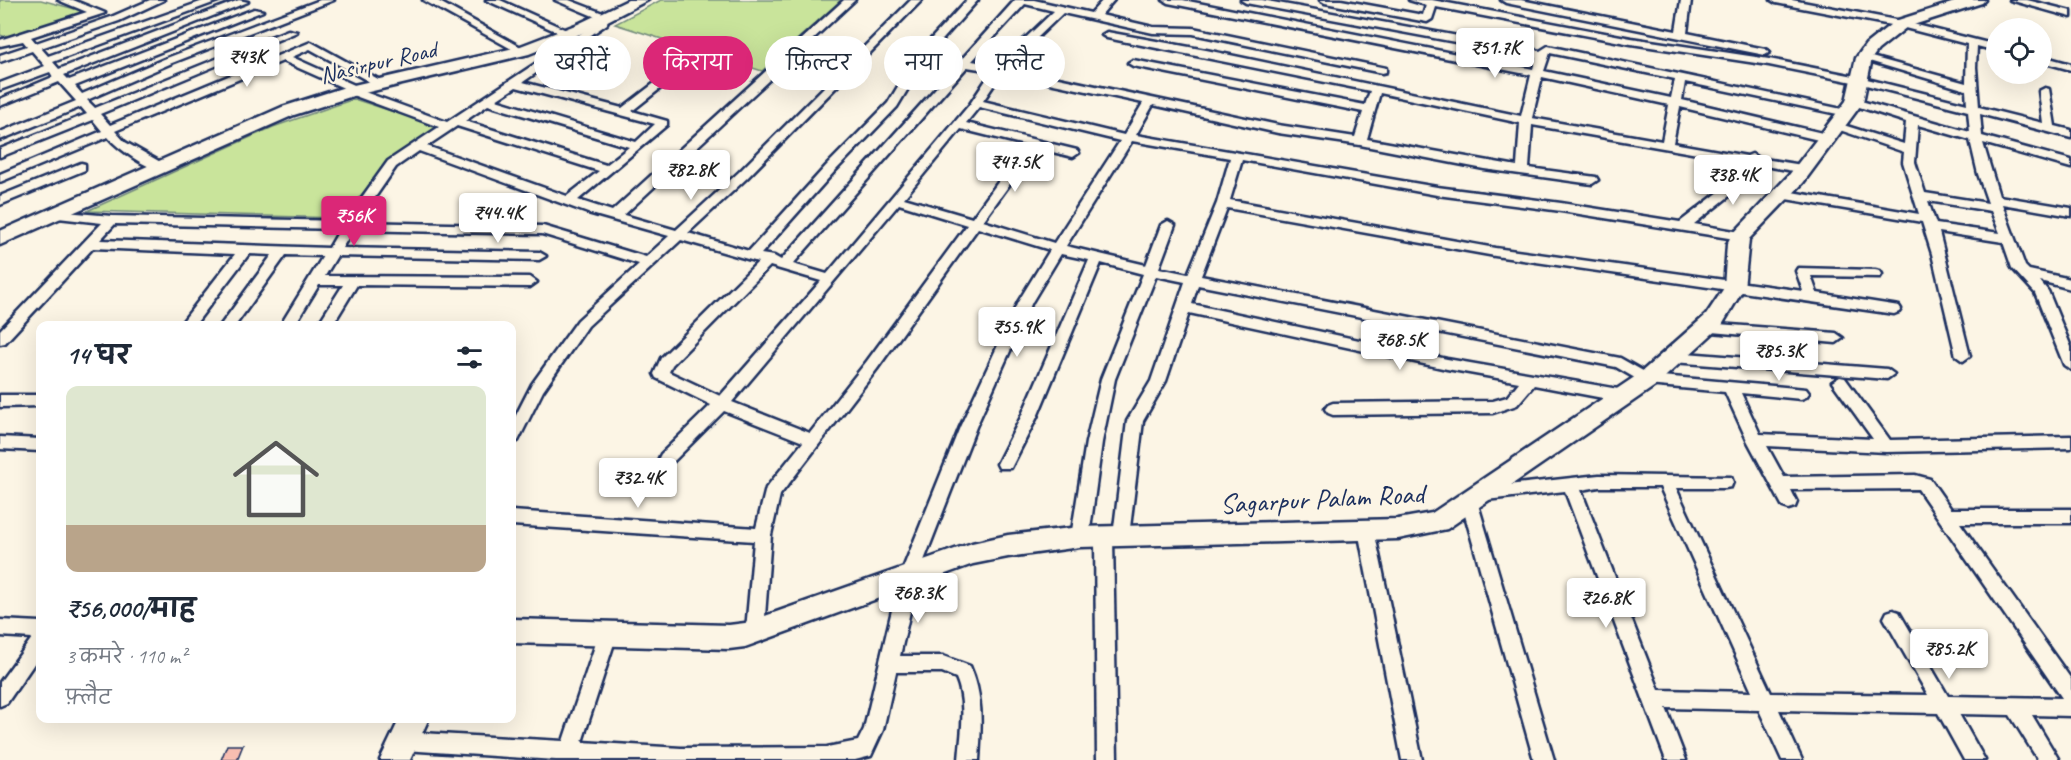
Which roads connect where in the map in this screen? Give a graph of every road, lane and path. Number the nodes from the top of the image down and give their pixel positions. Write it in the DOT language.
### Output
graph roads {
  1 [pos="63,0"];
  2 [pos="159,0"];
  3 [pos="216,0"];
  4 [pos="329,0"];
  5 [pos="491,0"];
  6 [pos="560,0"];
  7 [pos="640,0"];
  8 [pos="850,0"];
  9 [pos="917,0"];
  10 [pos="974,0"];
  11 [pos="1021,0"];
  12 [pos="1109,0"];
  13 [pos="1168,0"];
  14 [pos="1246,0"];
  15 [pos="1326,0"];
  16 [pos="1414,0"];
  17 [pos="1506,0"];
  18 [pos="1686,0"];
  19 [pos="1776,0"];
  20 [pos="1977,0"];
  21 [pos="2015,0"];
  22 [pos="245,1"];
  23 [pos="436,1"];
  24 [pos="1803,2"];
  25 [pos="196,3"];
  26 [pos="1432,3"];
  27 [pos="1060,10"];
  28 [pos="258,11"];
  29 [pos="97,12"];
  30 [pos="2071,14"];
  31 [pos="604,17"];
  32 [pos="1093,17"];
  33 [pos="115,18"];
  34 [pos="276,22"];
  35 [pos="1901,24"];
  36 [pos="292,32"];
  37 [pos="568,33"];
  38 [pos="1681,34"];
  39 [pos="1107,35"];
  40 [pos="22,36"];
  41 [pos="1036,36"];
  42 [pos="1972,42"];
  43 [pos="0,43"];
  44 [pos="311,45"];
  45 [pos="1986,46"];
  46 [pos="36,47"];
  47 [pos="523,51"];
  48 [pos="1542,55"];
  49 [pos="283,57"];
  50 [pos="0,59"];
  51 [pos="2052,62"];
  52 [pos="964,63"];
  53 [pos="1133,63"];
  54 [pos="975,65"];
  55 [pos="1704,67"];
  56 [pos="2071,67"];
  57 [pos="1382,70"];
  58 [pos="56,73"];
  59 [pos="1539,74"];
  60 [pos="1681,76"];
  61 [pos="515,83"];
  62 [pos="1065,83"];
  63 [pos="383,85"];
  64 [pos="0,87"];
  65 [pos="1972,88"];
  66 [pos="1376,89"];
  67 [pos="354,90"];
  68 [pos="652,90"];
  69 [pos="985,90"];
  70 [pos="2045,91"];
  71 [pos="1850,99"];
  72 [pos="82,100"];
  73 [pos="487,101"];
  74 [pos="1150,101"];
  75 [pos="0,103"];
  76 [pos="976,103"];
  77 [pos="1677,103"];
  78 [pos="1973,108"];
  79 [pos="1371,110"];
  80 [pos="624,112"];
  81 [pos="94,114"];
  82 [pos="1526,120"];
  83 [pos="1911,120"];
  84 [pos="452,124"];
  85 [pos="958,125"];
  86 [pos="2049,128"];
  87 [pos="109,131"];
  88 [pos="2071,134"];
  89 [pos="0,136"];
  90 [pos="1128,138"];
  91 [pos="1976,138"];
  92 [pos="1360,141"];
  93 [pos="1033,143"];
  94 [pos="1667,145"];
  95 [pos="638,146"];
  96 [pos="418,147"];
  97 [pos="1910,150"];
  98 [pos="0,153"];
  99 [pos="1073,153"];
  100 [pos="1237,157"];
  101 [pos="1752,158"];
  102 [pos="2071,164"];
  103 [pos="81,167"];
  104 [pos="160,167"];
  105 [pos="1804,169"];
  106 [pos="608,170"];
  107 [pos="1523,170"];
  108 [pos="0,178"];
  109 [pos="1593,180"];
  110 [pos="1780,194"];
  111 [pos="1920,196"];
  112 [pos="895,199"];
  113 [pos="0,201"];
  114 [pos="569,201"];
  115 [pos="1223,203"];
  116 [pos="1995,203"];
  117 [pos="2071,212"];
  118 [pos="58,214"];
  119 [pos="615,216"];
  120 [pos="112,220"];
  121 [pos="1928,223"];
  122 [pos="350,224"];
  123 [pos="974,224"];
  124 [pos="1168,225"];
  125 [pos="1685,225"];
  126 [pos="4,234"];
  127 [pos="679,234"];
  128 [pos="1741,236"];
  129 [pos="2009,239"];
  130 [pos="89,244"];
  131 [pos="1057,248"];
  132 [pos="244,251"];
  133 [pos="282,251"];
  134 [pos="332,253"];
  135 [pos="753,255"];
  136 [pos="539,256"];
  137 [pos="1097,258"];
  138 [pos="769,259"];
  139 [pos="647,262"];
  140 [pos="785,264"];
  141 [pos="1151,271"];
  142 [pos="2024,273"];
  143 [pos="1875,274"];
  144 [pos="830,279"];
  145 [pos="315,280"];
  146 [pos="353,280"];
  147 [pos="1194,280"];
  148 [pos="530,282"];
  149 [pos="2071,284"];
  150 [pos="1734,288"];
  151 [pos="1812,298"];
  152 [pos="1183,307"];
  153 [pos="1894,309"];
  154 [pos="190,321"];
  155 [pos="231,321"];
  156 [pos="290,321"];
  157 [pos="327,321"];
  158 [pos="1705,328"];
  159 [pos="1836,338"];
  160 [pos="0,339"];
  161 [pos="1963,356"];
  162 [pos="1673,357"];
  163 [pos="2071,365"];
  164 [pos="1887,374"];
  165 [pos="1530,380"];
  166 [pos="1647,380"];
  167 [pos="1840,382"];
  168 [pos="1731,388"];
  169 [pos="1801,393"];
  170 [pos="1624,396"];
  171 [pos="0,401"];
  172 [pos="36,401"];
  173 [pos="722,404"];
  174 [pos="1333,409"];
  175 [pos="516,429"];
  176 [pos="813,440"];
  177 [pos="1755,440"];
  178 [pos="2071,442"];
  179 [pos="0,444"];
  180 [pos="36,445"];
  181 [pos="1886,446"];
  182 [pos="667,458"];
  183 [pos="1005,464"];
  184 [pos="1665,481"];
  185 [pos="1725,482"];
  186 [pos="1778,484"];
  187 [pos="1571,485"];
  188 [pos="1473,498"];
  189 [pos="1789,502"];
  190 [pos="1948,516"];
  191 [pos="2071,516"];
  192 [pos="516,518"];
  193 [pos="1366,530"];
  194 [pos="763,534"];
  195 [pos="1080,537"];
  196 [pos="1112,537"];
  197 [pos="909,576"];
  198 [pos="1893,618"];
  199 [pos="0,627"];
  200 [pos="36,630"];
  201 [pos="755,630"];
  202 [pos="516,631"];
  203 [pos="608,634"];
  204 [pos="36,647"];
  205 [pos="891,664"];
  206 [pos="2071,695"];
  207 [pos="0,697"];
  208 [pos="1652,699"];
  209 [pos="1767,702"];
  210 [pos="1942,705"];
  211 [pos="2015,705"];
  212 [pos="2071,707"];
  213 [pos="404,740"];
  214 [pos="568,755"];
  215 [pos="969,760"];
  216 [pos="1107,760"];
  217 [pos="1412,760"];
  218 [pos="1544,760"];
  219 [pos="1676,760"];
  220 [pos="1792,760"];
  221 [pos="1975,760"];
  222 [pos="2049,760"];
  1 -- 29 [label="street"];
  2 -- 33 [label="street"];
  3 -- 25 [label="street"];
  4 -- 34 [label="street"];
  5 -- 37 [label="street"];
  6 -- 31 [label="street"];
  7 -- 31 [label="street, Nasirpur Road"];
  8 -- 119 [label="street"];
  9 -- 127 [label="street"];
  10 -- 135 [label="street"];
  11 -- 27 [label="street"];
  11 -- 52 [label="street"];
  12 -- 32 [label="street"];
  13 -- 59 [label="street"];
  14 -- 48 [label="street"];
  15 -- 26 [label="street"];
  16 -- 26 [label="street"];
  17 -- 38 [label="street"];
  18 -- 38 [label="street"];
  19 -- 24 [label="street"];
  20 -- 35 [label="street"];
  21 -- 30 [label="street"];
  22 -- 28 [label="street"];
  22 -- 58 [label="street"];
  23 -- 47 [label="street"];
  24 -- 35 [label="street"];
  25 -- 58 [label="street"];
  26 -- 55 [label="street"];
  27 -- 32 [label="street"];
  27 -- 41 [label="street"];
  28 -- 34 [label="street"];
  28 -- 58 [label="street"];
  29 -- 33 [label="street"];
  29 -- 40 [label="street"];
  31 -- 37 [label="street, Nasirpur Road"];
  31 -- 61 [label="street"];
  32 -- 57 [label="street"];
  33 -- 46 [label="street"];
  34 -- 36 [label="street"];
  34 -- 72 [label="street"];
  35 -- 42 [label="street"];
  35 -- 71 [label="street"];
  36 -- 44 [label="street"];
  36 -- 81 [label="street"];
  37 -- 47 [label="street, Nasirpur Road"];
  38 -- 71 [label="street"];
  39 -- 66 [label="street"];
  40 -- 43 [label="street"];
  40 -- 46 [label="street"];
  42 -- 45 [label="street"];
  42 -- 65 [label="street"];
  44 -- 49 [label="street"];
  44 -- 63 [label="street"];
  46 -- 50 [label="street"];
  46 -- 58 [label="street"];
  47 -- 63 [label="street, Nasirpur Road"];
  48 -- 59 [label="street"];
  48 -- 60 [label="street"];
  49 -- 67 [label="street"];
  49 -- 87 [label="street"];
  51 -- 56 [label="street"];
  52 -- 54 [label="street"];
  52 -- 140 [label="street"];
  53 -- 79 [label="street"];
  55 -- 60 [label="street"];
  55 -- 71 [label="street"];
  55 -- 71 [label="street"];
  58 -- 64 [label="street"];
  58 -- 72 [label="street"];
  58 -- 75 [label="street"];
  59 -- 77 [label="street"];
  59 -- 82 [label="street"];
  60 -- 77 [label="street"];
  61 -- 73 [label="street"];
  61 -- 80 [label="street"];
  62 -- 74 [label="street"];
  63 -- 67 [label="street, Nasirpur Road"];
  65 -- 71 [label="street"];
  65 -- 78 [label="street"];
  66 -- 79 [label="street"];
  66 -- 82 [label="street"];
  67 -- 84 [label="street"];
  67 -- 104 [label="street, Nasirpur Road"];
  68 -- 80 [label="street"];
  69 -- 76 [label="street"];
  70 -- 86 [label="street"];
  71 -- 77 [label="street"];
  71 -- 78 [label="street"];
  71 -- 83 [label="street"];
  71 -- 97 [label="street"];
  71 -- 105 [label="street"];
  72 -- 81 [label="street"];
  72 -- 89 [label="street"];
  73 -- 84 [label="street"];
  73 -- 95 [label="street"];
  74 -- 90 [label="street"];
  74 -- 92 [label="street"];
  76 -- 85 [label="street"];
  76 -- 90 [label="street"];
  77 -- 94 [label="street"];
  78 -- 86 [label="street"];
  78 -- 91 [label="street"];
  79 -- 92 [label="street"];
  80 -- 95 [label="street"];
  81 -- 87 [label="street"];
  81 -- 98 [label="street"];
  82 -- 94 [label="street"];
  82 -- 107 [label="street"];
  83 -- 91 [label="street"];
  83 -- 97 [label="street"];
  84 -- 96 [label="street"];
  84 -- 106 [label="street"];
  85 -- 93 [label="street"];
  85 -- 112 [label="street"];
  86 -- 88 [label="street"];
  87 -- 104 [label="street"];
  87 -- 108 [label="street"];
  90 -- 100 [label="street"];
  90 -- 131 [label="street"];
  91 -- 102 [label="street"];
  91 -- 116 [label="street"];
  92 -- 107 [label="street"];
  93 -- 99 [label="street"];
  93 -- 123 [label="street"];
  94 -- 101 [label="street"];
  95 -- 106 [label="street"];
  96 -- 114 [label="street"];
  96 -- 122 [label="street"];
  97 -- 111 [label="street"];
  100 -- 115 [label="street"];
  100 -- 125 [label="street"];
  101 -- 105 [label="street"];
  101 -- 125 [label="street"];
  103 -- 113 [label="street"];
  104 -- 118 [label="street, Nasirpur Road"];
  105 -- 110 [label="street"];
  106 -- 114 [label="street"];
  107 -- 109 [label="street"];
  110 -- 121 [label="street"];
  110 -- 128 [label="street"];
  111 -- 116 [label="street"];
  111 -- 121 [label="street"];
  112 -- 123 [label="street"];
  112 -- 144 [label="street"];
  114 -- 119 [label="street"];
  115 -- 147 [label="street"];
  115 -- 150 [label="street"];
  116 -- 117 [label="street"];
  116 -- 129 [label="street"];
  118 -- 120 [label="street"];
  118 -- 126 [label="street, Nasirpur Road"];
  119 -- 127 [label="street"];
  120 -- 122 [label="street"];
  120 -- 130 [label="street"];
  121 -- 129 [label="street"];
  121 -- 161 [label="street"];
  122 -- 134 [label="street"];
  122 -- 139 [label="street"];
  123 -- 131 [label="street"];
  123 -- 176 [label="street"];
  124 -- 141 [label="street"];
  125 -- 128 [label="street"];
  127 -- 135 [label="street"];
  127 -- 139 [label="street"];
  128 -- 150 [label="street, Sagarpur Palam Road"];
  129 -- 142 [label="street"];
  130 -- 132 [label="street"];
  130 -- 160 [label="street"];
  131 -- 137 [label="street"];
  131 -- 197 [label="street"];
  132 -- 133 [label="street"];
  132 -- 154 [label="street"];
  133 -- 134 [label="street"];
  133 -- 155 [label="street"];
  134 -- 136 [label="street"];
  134 -- 145 [label="street"];
  135 -- 138 [label="street"];
  137 -- 141 [label="street"];
  137 -- 183 [label="street"];
  138 -- 140 [label="street"];
  138 -- 173 [label="street"];
  139 -- 175 [label="street"];
  140 -- 144 [label="street"];
  141 -- 147 [label="street"];
  141 -- 195 [label="street"];
  142 -- 149 [label="street"];
  142 -- 163 [label="street"];
  143 -- 151 [label="street"];
  144 -- 173 [label="street"];
  145 -- 146 [label="street"];
  145 -- 156 [label="street"];
  146 -- 148 [label="street"];
  146 -- 157 [label="street"];
  147 -- 152 [label="street"];
  147 -- 166 [label="street"];
  150 -- 151 [label="street"];
  150 -- 158 [label="street, Sagarpur Palam Road"];
  151 -- 153 [label="street"];
  152 -- 165 [label="street"];
  152 -- 196 [label="street"];
  158 -- 159 [label="street"];
  158 -- 162 [label="street, Sagarpur Palam Road"];
  162 -- 164 [label="street"];
  162 -- 166 [label="street, Sagarpur Palam Road"];
  165 -- 170 [label="street"];
  165 -- 174 [label="street"];
  166 -- 168 [label="street"];
  166 -- 170 [label="street, Sagarpur Palam Road"];
  167 -- 181 [label="street"];
  168 -- 169 [label="street"];
  168 -- 177 [label="street"];
  170 -- 188 [label="street, Sagarpur Palam Road"];
  171 -- 172 [label="street"];
  173 -- 176 [label="street"];
  173 -- 182 [label="street"];
  176 -- 194 [label="street"];
  177 -- 181 [label="street"];
  177 -- 186 [label="street"];
  178 -- 181 [label="street"];
  179 -- 180 [label="street"];
  184 -- 185 [label="street"];
  184 -- 187 [label="street"];
  184 -- 209 [label="street"];
  186 -- 189 [label="street"];
  186 -- 190 [label="street"];
  187 -- 188 [label="street"];
  187 -- 208 [label="street"];
  188 -- 193 [label="street, Sagarpur Palam Road"];
  188 -- 218 [label="street"];
  190 -- 191 [label="street"];
  190 -- 206 [label="street"];
  192 -- 194 [label="street"];
  193 -- 196 [label="street, Sagarpur Palam Road"];
  193 -- 217 [label="street"];
  194 -- 201 [label="street"];
  195 -- 196 [label="street, Sagarpur Palam Road"];
  195 -- 197 [label="street, Sagarpur Palam Road"];
  196 -- 216 [label="street"];
  197 -- 201 [label="street, Sagarpur Palam Road"];
  197 -- 205 [label="street"];
  198 -- 210 [label="street"];
  199 -- 200 [label="street"];
  201 -- 203 [label="street, Sagarpur Palam Road"];
  202 -- 203 [label="street, Sagarpur Palam Road"];
  203 -- 214 [label="street"];
  204 -- 207 [label="street"];
  205 -- 214 [label="street"];
  205 -- 215 [label="street"];
  208 -- 209 [label="street"];
  208 -- 219 [label="street"];
  209 -- 210 [label="street"];
  209 -- 220 [label="street"];
  210 -- 211 [label="street"];
  210 -- 221 [label="street"];
  211 -- 212 [label="street"];
  211 -- 222 [label="street"];
  213 -- 214 [label="street"];
}
